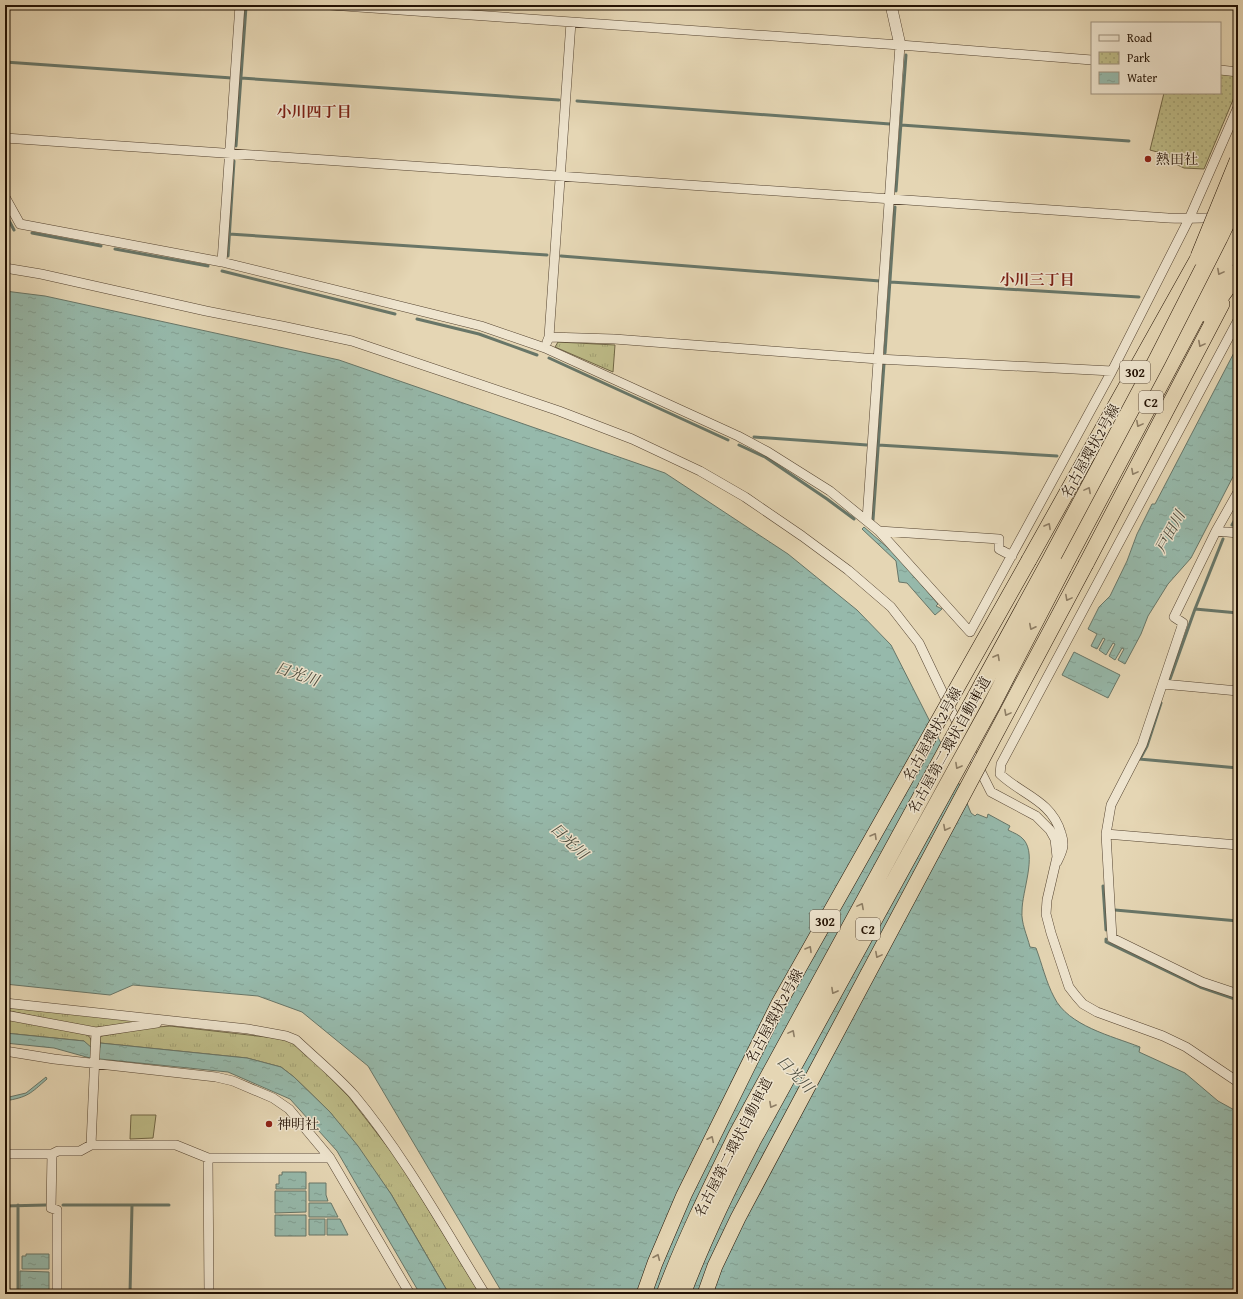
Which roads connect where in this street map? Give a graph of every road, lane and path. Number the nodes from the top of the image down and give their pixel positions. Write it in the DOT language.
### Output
graph roads {
  1 [pos="240,5"];
  2 [pos="330,5"];
  3 [pos="891,5"];
  4 [pos="571,22"];
  5 [pos="900,45"];
  6 [pos="1091,60"];
  7 [pos="1221,70"];
  8 [pos="1238,72"];
  9 [pos="1238,106"];
  10 [pos="5,138"];
  11 [pos="230,152"];
  12 [pos="1238,160"];
  13 [pos="561,176"];
  14 [pos="1238,182"];
  15 [pos="5,196"];
  16 [pos="1238,198"];
  17 [pos="890,199"];
  18 [pos="1220,218"];
  19 [pos="1238,218"];
  20 [pos="1189,219"];
  21 [pos="1238,237"];
  22 [pos="222,262"];
  23 [pos="5,268"];
  24 [pos="1238,272"];
  25 [pos="1238,320"];
  26 [pos="549,337"];
  27 [pos="545,348"];
  28 [pos="878,359"];
  29 [pos="1168,370"];
  30 [pos="1112,371"];
  31 [pos="1124,420"];
  32 [pos="1238,492"];
  33 [pos="867,520"];
  34 [pos="879,531"];
  35 [pos="1216,531"];
  36 [pos="1238,533"];
  37 [pos="1012,556"];
  38 [pos="1163,684"];
  39 [pos="1238,691"];
  40 [pos="1106,834"];
  41 [pos="1238,845"];
  42 [pos="1055,868"];
  43 [pos="1238,994"];
  44 [pos="5,1003"];
  45 [pos="5,1015"];
  46 [pos="170,1021"];
  47 [pos="95,1036"];
  48 [pos="5,1051"];
  49 [pos="94,1062"];
  50 [pos="1238,1082"];
  51 [pos="91,1145"];
  52 [pos="5,1154"];
  53 [pos="52,1154"];
  54 [pos="208,1158"];
  55 [pos="330,1158"];
  56 [pos="57,1294"];
  57 [pos="209,1294"];
  58 [pos="410,1294"];
  59 [pos="485,1294"];
  60 [pos="644,1294"];
  61 [pos="665,1294"];
  62 [pos="682,1294"];
  63 [pos="705,1294"];
  1 -- 11 [label="street"];
  2 -- 4 [label="street"];
  3 -- 5 [label="street"];
  4 -- 5 [label="street"];
  4 -- 13 [label="street"];
  5 -- 6 [label="street"];
  5 -- 17 [label="street"];
  7 -- 8 [label="street"];
  9 -- 20 [label="street"];
  10 -- 11 [label="street"];
  11 -- 13 [label="street"];
  11 -- 22 [label="street"];
  12 -- 31 [label="highway, bridge"];
  13 -- 17 [label="street"];
  13 -- 26 [label="street"];
  14 -- 18 [label="highway, 名古屋環状2号線 / 302"];
  15 -- 22 [label="street"];
  16 -- 31 [label="highway, 名古屋第二環状自動車道 / C2, bridge"];
  17 -- 20 [label="street"];
  17 -- 28 [label="street"];
  18 -- 19 [label="street"];
  18 -- 20 [label="street"];
  60 -- 18 [label="highway, 名古屋環状2号線 / 302, one-way, bridge"];
  20 -- 30 [label="street"];
  21 -- 29 [label="highway, 名古屋第二環状自動車道 / C2, one-way"];
  22 -- 27 [label="street"];
  23 -- 42 [label="street"];
  24 -- 29 [label="highway"];
  24 -- 63 [label="highway, one-way, bridge"];
  25 -- 42 [label="street"];
  26 -- 27 [label="street"];
  26 -- 28 [label="street"];
  27 -- 33 [label="street"];
  28 -- 30 [label="street"];
  28 -- 33 [label="street"];
  29 -- 62 [label="highway, 名古屋第二環状自動車道 / C2, one-way, bridge"];
  30 -- 37 [label="street"];
  61 -- 31 [label="highway, 名古屋第二環状自動車道 / C2, one-way, bridge"];
  32 -- 35 [label="street"];
  33 -- 34 [label="street"];
  34 -- 37 [label="street"];
  34 -- 37 [label="street"];
  35 -- 36 [label="street"];
  35 -- 38 [label="street"];
  38 -- 39 [label="street"];
  38 -- 40 [label="street"];
  40 -- 41 [label="street"];
  40 -- 43 [label="street"];
  42 -- 50 [label="street"];
  44 -- 46 [label="street"];
  45 -- 47 [label="street"];
  46 -- 47 [label="street"];
  46 -- 59 [label="street"];
  47 -- 49 [label="street"];
  48 -- 49 [label="street"];
  49 -- 51 [label="street"];
  49 -- 55 [label="street"];
  51 -- 53 [label="street"];
  51 -- 54 [label="street"];
  52 -- 53 [label="street"];
  53 -- 56 [label="street"];
  54 -- 55 [label="street"];
  54 -- 57 [label="street"];
  55 -- 58 [label="street"];
}
